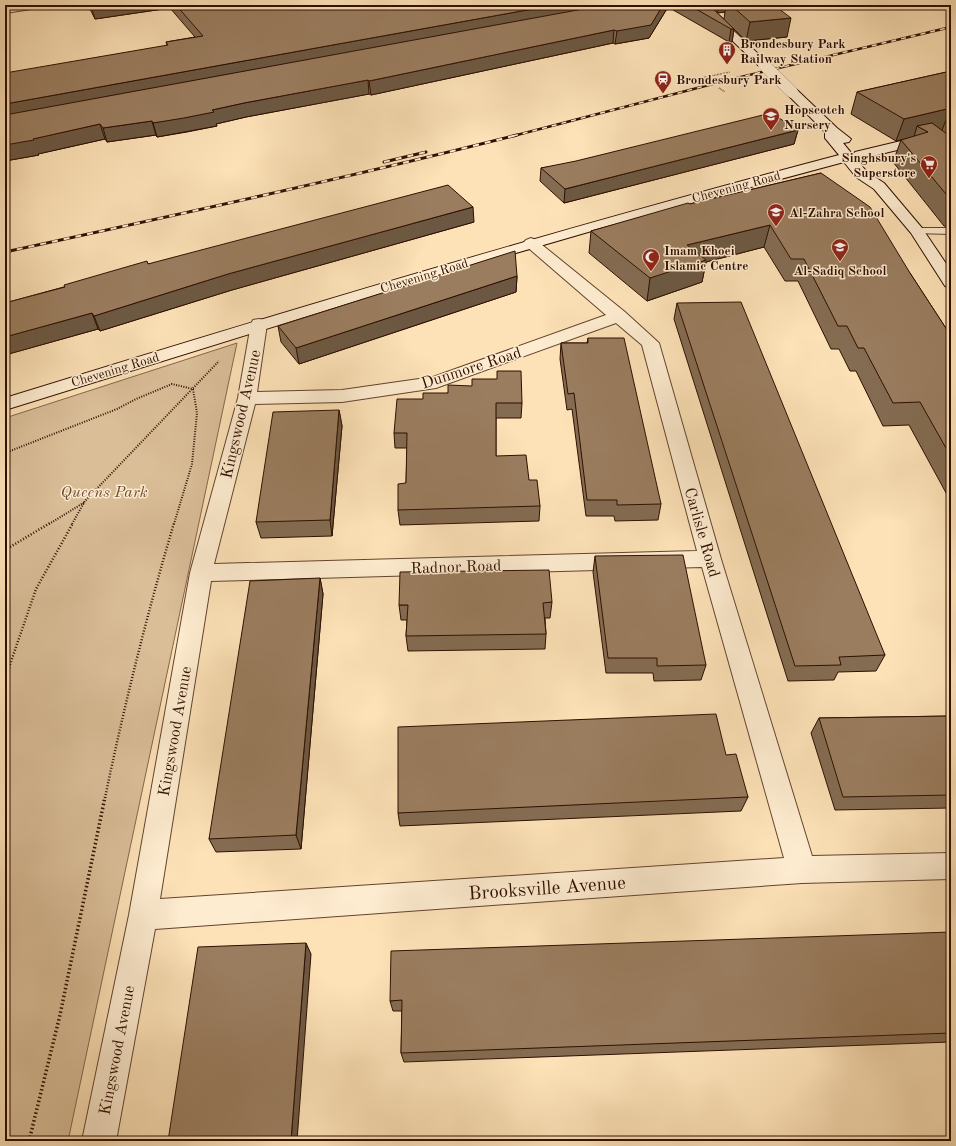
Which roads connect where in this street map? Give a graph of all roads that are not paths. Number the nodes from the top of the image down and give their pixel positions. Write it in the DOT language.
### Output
graph roads {
  1 [pos="38,5"];
  2 [pos="700,5"];
  3 [pos="5,10"];
  4 [pos="951,133"];
  5 [pos="854,156"];
  6 [pos="918,230"];
  7 [pos="951,231"];
  8 [pos="531,243"];
  9 [pos="951,283"];
  10 [pos="619,316"];
  11 [pos="259,324"];
  12 [pos="247,398"];
  13 [pos="5,404"];
  14 [pos="710,559"];
  15 [pos="201,574"];
  16 [pos="951,866"];
  17 [pos="802,870"];
  18 [pos="143,915"];
  19 [pos="98,1141"];
  1 -- 3 [label="street"];
  2 -- 5 [label="street, bridge"];
  4 -- 5 [label="street, Chevening Road"];
  5 -- 6 [label="street"];
  5 -- 8 [label="street, Chevening Road"];
  6 -- 7 [label="lane"];
  6 -- 9 [label="street"];
  8 -- 10 [label="street, Carlisle Road"];
  8 -- 11 [label="street, Chevening Road"];
  10 -- 12 [label="street, Dunmore Road"];
  10 -- 14 [label="street, Carlisle Road"];
  11 -- 12 [label="street, Kingswood Avenue"];
  11 -- 13 [label="street, Chevening Road"];
  12 -- 15 [label="street, Kingswood Avenue"];
  14 -- 15 [label="street, Radnor Road"];
  14 -- 17 [label="street, Carlisle Road"];
  15 -- 18 [label="street, Kingswood Avenue"];
  16 -- 17 [label="street, Brooksville Avenue"];
  17 -- 18 [label="street, Brooksville Avenue"];
  18 -- 19 [label="street, Kingswood Avenue"];
}
